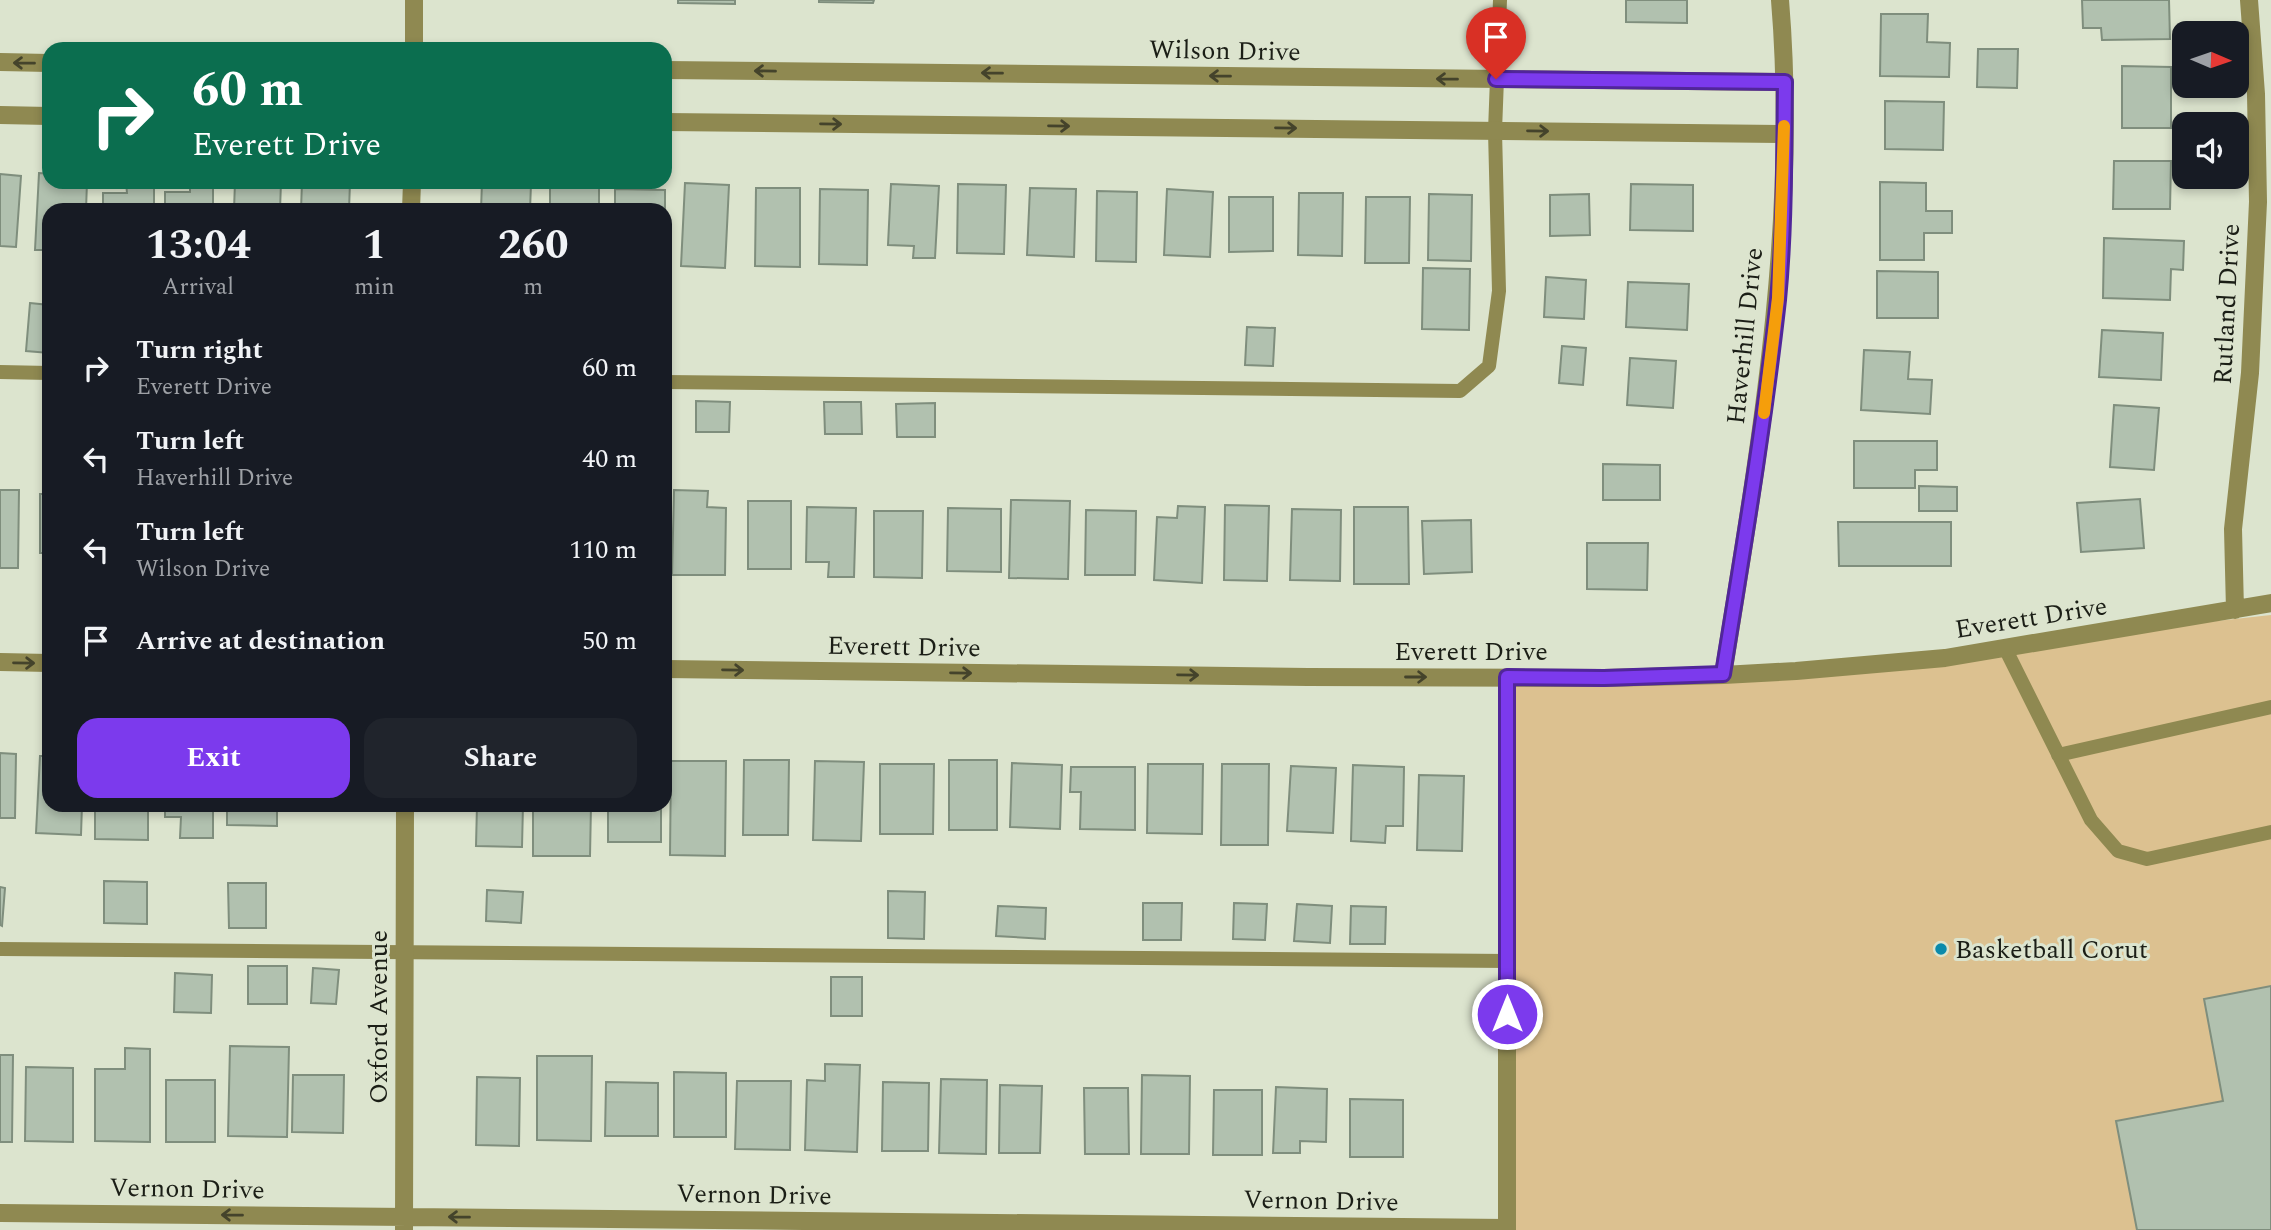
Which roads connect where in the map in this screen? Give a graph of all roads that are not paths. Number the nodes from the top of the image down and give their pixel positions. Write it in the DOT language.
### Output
graph roads {
  1 [pos="414,0"];
  2 [pos="1500,0"];
  3 [pos="1780,0"];
  4 [pos="2249,0"];
  5 [pos="414,42"];
  6 [pos="0,62"];
  7 [pos="42,63"];
  8 [pos="672,70"];
  9 [pos="1496,79"];
  10 [pos="1785,82"];
  11 [pos="0,115"];
  12 [pos="42,116"];
  13 [pos="672,122"];
  14 [pos="1495,131"];
  15 [pos="1784,134"];
  16 [pos="0,372"];
  17 [pos="42,373"];
  18 [pos="672,382"];
  19 [pos="2271,603"];
  20 [pos="2235,610"];
  21 [pos="2005,648"];
  22 [pos="0,662"];
  23 [pos="42,663"];
  24 [pos="672,670"];
  25 [pos="1723,674"];
  26 [pos="1507,677"];
  27 [pos="2271,707"];
  28 [pos="2058,755"];
  29 [pos="405,812"];
  30 [pos="2271,832"];
  31 [pos="0,948"];
  32 [pos="405,950"];
  33 [pos="1507,961"];
  34 [pos="0,1213"];
  35 [pos="404,1223"];
  36 [pos="1507,1229"];
  1 -- 5 [label="street"];
  2 -- 9 [label="lane"];
  3 -- 10 [label="street, Haverhill Drive"];
  4 -- 20 [label="street, Rutland Drive"];
  7 -- 6 [label="street, one-way"];
  9 -- 8 [label="street, Wilson Drive, one-way"];
  9 -- 10 [label="street, Wilson Drive"];
  9 -- 14 [label="lane"];
  10 -- 15 [label="street, Haverhill Drive"];
  11 -- 12 [label="street"];
  13 -- 14 [label="street, one-way"];
  14 -- 15 [label="street, one-way"];
  14 -- 18 [label="lane"];
  15 -- 25 [label="street, Haverhill Drive"];
  16 -- 17 [label="lane"];
  19 -- 20 [label="street, Everett Drive"];
  20 -- 21 [label="street, Everett Drive"];
  21 -- 25 [label="street, Everett Drive"];
  21 -- 28 [label="lane"];
  22 -- 23 [label="street, one-way"];
  24 -- 26 [label="street, Everett Drive, one-way"];
  25 -- 26 [label="street, Everett Drive"];
  26 -- 33 [label="street"];
  27 -- 28 [label="lane"];
  28 -- 30 [label="lane"];
  29 -- 32 [label="street, Oxford Avenue"];
  31 -- 32 [label="lane"];
  32 -- 33 [label="lane"];
  32 -- 35 [label="street, Oxford Avenue"];
  33 -- 36 [label="street"];
  35 -- 34 [label="street, Vernon Drive, one-way"];
  36 -- 35 [label="street, Vernon Drive, one-way"];
}
